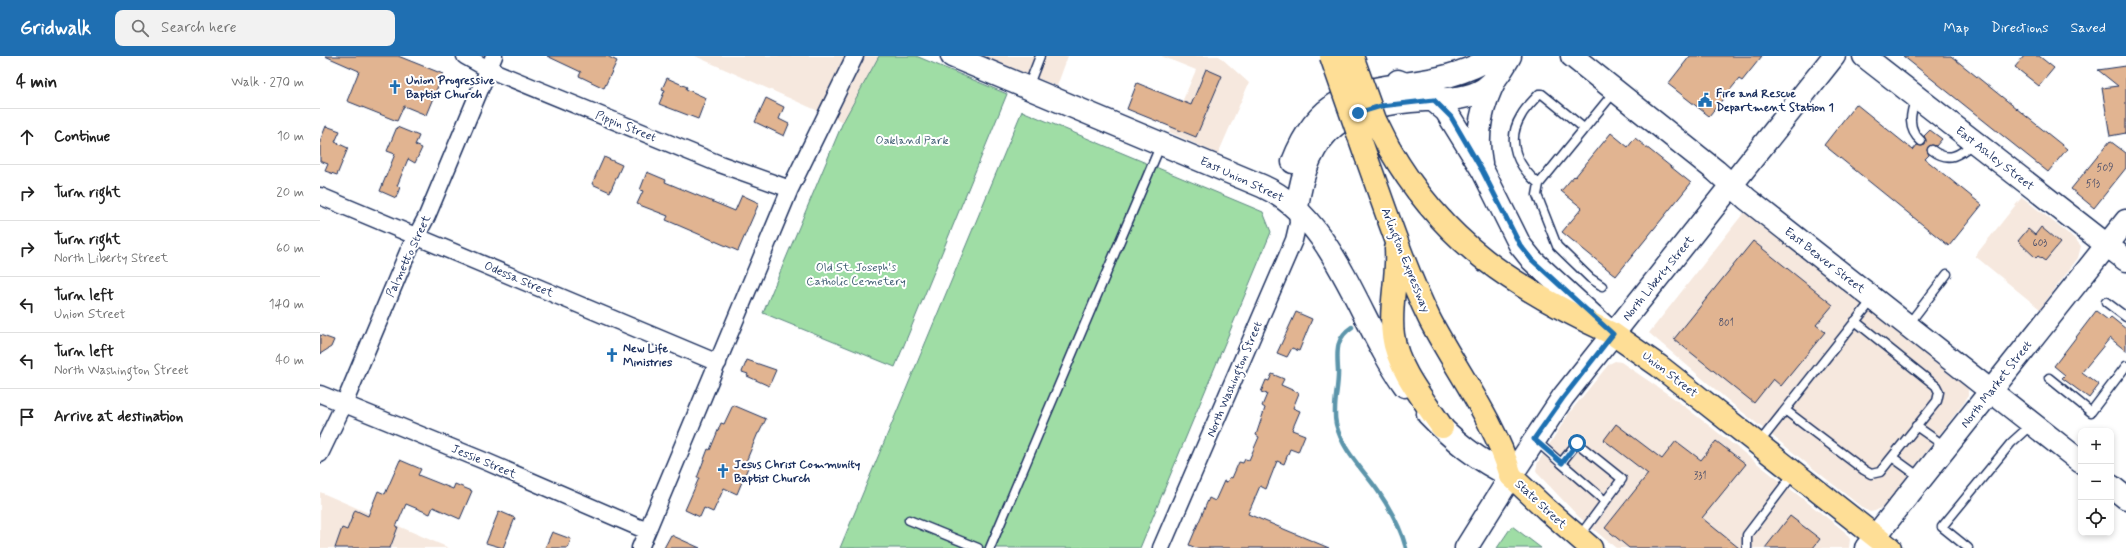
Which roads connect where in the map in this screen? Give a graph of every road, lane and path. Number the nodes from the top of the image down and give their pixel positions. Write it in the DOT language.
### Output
graph roads {
  1 [pos="465,56"];
  2 [pos="855,56"];
  3 [pos="952,56"];
  4 [pos="1040,56"];
  5 [pos="1331,56"];
  6 [pos="1352,56"];
  7 [pos="1572,56"];
  8 [pos="1834,56"];
  9 [pos="1864,56"];
  10 [pos="1501,62"];
  11 [pos="491,63"];
  12 [pos="1398,81"];
  13 [pos="1028,88"];
  14 [pos="1615,91"];
  15 [pos="1916,97"];
  16 [pos="1434,100"];
  17 [pos="1585,129"];
  18 [pos="1921,141"];
  19 [pos="1975,142"];
  20 [pos="1161,144"];
  21 [pos="1932,150"];
  22 [pos="1483,172"];
  23 [pos="1539,184"];
  24 [pos="1732,186"];
  25 [pos="790,188"];
  26 [pos="320,196"];
  27 [pos="1297,208"];
  28 [pos="2126,221"];
  29 [pos="1394,234"];
  30 [pos="416,236"];
  31 [pos="2107,245"];
  32 [pos="2126,260"];
  33 [pos="1948,274"];
  34 [pos="1602,286"];
  35 [pos="1873,298"];
  36 [pos="2106,302"];
  37 [pos="2126,317"];
  38 [pos="1855,320"];
  39 [pos="1908,325"];
  40 [pos="1613,334"];
  41 [pos="718,362"];
  42 [pos="2126,366"];
  43 [pos="2049,378"];
  44 [pos="1991,390"];
  45 [pos="320,394"];
  46 [pos="344,404"];
  47 [pos="1785,410"];
  48 [pos="2032,423"];
  49 [pos="1916,426"];
  50 [pos="1442,428"];
  51 [pos="1534,439"];
  52 [pos="1758,444"];
  53 [pos="1946,447"];
  54 [pos="320,454"];
  55 [pos="1892,457"];
  56 [pos="2078,460"];
  57 [pos="1562,463"];
  58 [pos="1794,472"];
  59 [pos="1511,476"];
  60 [pos="1922,478"];
  61 [pos="2114,488"];
  62 [pos="2126,498"];
  63 [pos="1605,501"];
  64 [pos="909,520"];
  65 [pos="647,531"];
  66 [pos="1585,543"];
  67 [pos="1877,544"];
  68 [pos="640,548"];
  69 [pos="978,548"];
  70 [pos="990,548"];
  71 [pos="1161,548"];
  72 [pos="1466,548"];
  73 [pos="1748,548"];
  74 [pos="1968,548"];
  1 -- 11 [label="street, Pippin Street"];
  2 -- 25 [label="street"];
  3 -- 13 [label="street, East Union Street"];
  4 -- 13 [label="lane"];
  5 -- 29 [label="main road, Arlington Expressway, bridge"];
  6 -- 40 [label="main road, bridge"];
  7 -- 14 [label="street, East Beaver Street"];
  8 -- 24 [label="street, North Liberty Street"];
  9 -- 15 [label="street, East Ashley Street"];
  10 -- 12 [label="street, North Washington Street"];
  10 -- 16 [label="street, North Washington Street"];
  10 -- 22 [label="street, Union Street"];
  11 -- 25 [label="street, Pippin Street"];
  11 -- 30 [label="street, Palmetto Street"];
  12 -- 16 [label="street, Union Street"];
  12 -- 27 [label="street, North Washington Street"];
  13 -- 20 [label="street, East Union Street"];
  14 -- 17 [label="lane"];
  14 -- 24 [label="street, East Beaver Street"];
  15 -- 18 [label="lane"];
  15 -- 19 [label="street, East Ashley Street"];
  16 -- 22 [label="street, Union Street"];
  16 -- 27 [label="street, North Washington Street"];
  17 -- 23 [label="lane"];
  17 -- 23 [label="lane"];
  19 -- 21 [label="lane"];
  19 -- 31 [label="street, East Ashley Street"];
  20 -- 27 [label="street, East Union Street"];
  20 -- 70 [label="lane"];
  22 -- 40 [label="street, Union Street"];
  23 -- 34 [label="lane"];
  24 -- 35 [label="street, East Beaver Street"];
  24 -- 40 [label="street, North Liberty Street"];
  25 -- 41 [label="street"];
  26 -- 30 [label="street, Odessa Street"];
  27 -- 50 [label="street, East Union Street"];
  27 -- 71 [label="street, North Washington Street"];
  28 -- 31 [label="street, North Market Street"];
  29 -- 50 [label="main road"];
  29 -- 59 [label="main road, Arlington Expressway"];
  30 -- 41 [label="street, Odessa Street"];
  30 -- 46 [label="street, Palmetto Street"];
  31 -- 32 [label="street, East Ashley Street"];
  31 -- 44 [label="street, North Market Street"];
  33 -- 39 [label="lane"];
  35 -- 38 [label="lane"];
  35 -- 39 [label="street, East Beaver Street"];
  36 -- 37 [label="lane"];
  38 -- 47 [label="lane"];
  38 -- 49 [label="lane"];
  39 -- 44 [label="street, East Beaver Street"];
  40 -- 51 [label="street, North Liberty Street"];
  40 -- 52 [label="main road, Union Street"];
  41 -- 65 [label="street"];
  42 -- 43 [label="lane"];
  44 -- 48 [label="street, East Beaver Street"];
  44 -- 53 [label="street, North Market Street"];
  45 -- 46 [label="street, Jessie Street"];
  46 -- 54 [label="street, Palmetto Street"];
  46 -- 65 [label="street, Jessie Street"];
  47 -- 52 [label="lane"];
  47 -- 55 [label="lane"];
  48 -- 56 [label="street, East Beaver Street"];
  48 -- 74 [label="lane"];
  49 -- 53 [label="lane"];
  49 -- 55 [label="lane"];
  50 -- 59 [label="street, East Union Street"];
  51 -- 57 [label="lane"];
  51 -- 59 [label="street, North Liberty Street"];
  52 -- 58 [label="main road, Union Street"];
  53 -- 60 [label="street, North Market Street"];
  55 -- 60 [label="lane"];
  57 -- 63 [label="lane"];
  57 -- 63 [label="lane"];
  58 -- 67 [label="main road, Union Street"];
  58 -- 73 [label="lane"];
  59 -- 66 [label="main road, State Street"];
  59 -- 72 [label="street, North Liberty Street"];
  60 -- 67 [label="street, North Market Street"];
  61 -- 62 [label="street"];
  63 -- 66 [label="lane"];
  64 -- 69 [label="lane"];
  65 -- 68 [label="street"];
}
